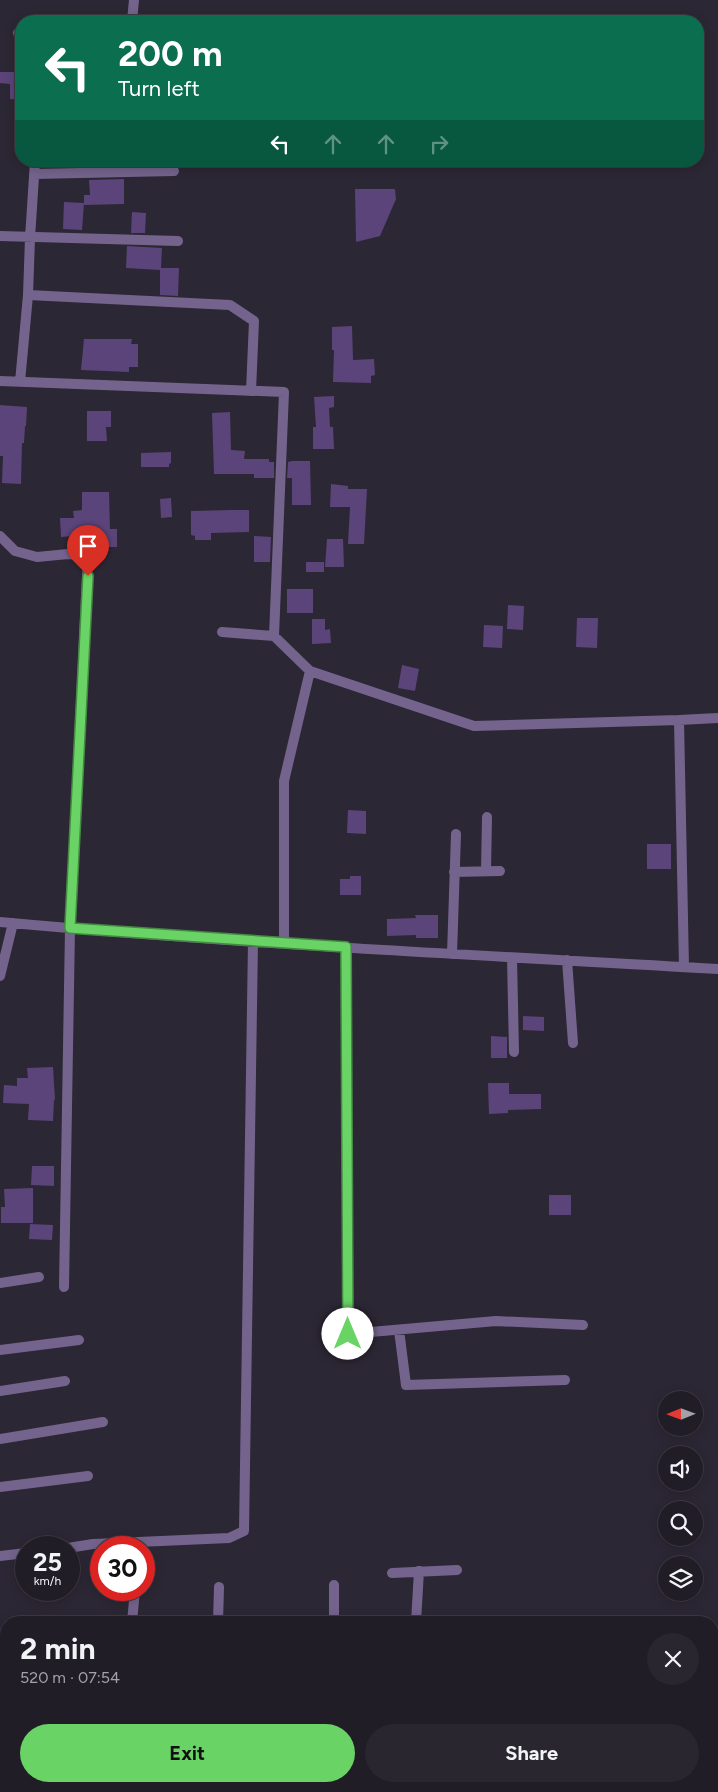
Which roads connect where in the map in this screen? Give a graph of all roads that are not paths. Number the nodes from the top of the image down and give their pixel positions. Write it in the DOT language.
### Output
graph roads {
  1 [pos="134,0"];
  2 [pos="133,15"];
  3 [pos="35,167"];
  4 [pos="174,171"];
  5 [pos="34,174"];
  6 [pos="0,236"];
  7 [pos="30,238"];
  8 [pos="178,241"];
  9 [pos="28,295"];
  10 [pos="0,381"];
  11 [pos="20,382"];
  12 [pos="251,391"];
  13 [pos="0,536"];
  14 [pos="222,632"];
  15 [pos="274,636"];
  16 [pos="310,671"];
  17 [pos="718,718"];
  18 [pos="679,720"];
  19 [pos="487,817"];
  20 [pos="456,834"];
  21 [pos="486,871"];
  22 [pos="500,871"];
  23 [pos="454,872"];
  24 [pos="0,922"];
  25 [pos="13,923"];
  26 [pos="70,928"];
  27 [pos="253,941"];
  28 [pos="284,943"];
  29 [pos="346,947"];
  30 [pos="452,954"];
  31 [pos="512,958"];
  32 [pos="567,960"];
  33 [pos="684,967"];
  34 [pos="718,969"];
  35 [pos="0,976"];
  36 [pos="573,1043"];
  37 [pos="514,1052"];
  38 [pos="39,1277"];
  39 [pos="0,1283"];
  40 [pos="64,1287"];
  41 [pos="584,1325"];
  42 [pos="399,1330"];
  43 [pos="79,1340"];
  44 [pos="0,1350"];
  45 [pos="565,1380"];
  46 [pos="65,1381"];
  47 [pos="0,1391"];
  48 [pos="103,1422"];
  49 [pos="0,1439"];
  50 [pos="88,1476"];
  51 [pos="0,1487"];
  52 [pos="80,1546"];
  53 [pos="15,1554"];
  54 [pos="0,1556"];
  55 [pos="457,1570"];
  56 [pos="392,1572"];
  57 [pos="419,1572"];
  58 [pos="334,1585"];
  59 [pos="219,1587"];
  60 [pos="133,1601"];
  61 [pos="132,1616"];
  62 [pos="218,1616"];
  63 [pos="334,1616"];
  64 [pos="416,1616"];
  1 -- 2 [label="street"];
  3 -- 5 [label="street"];
  4 -- 5 [label="street"];
  5 -- 7 [label="street"];
  6 -- 7 [label="street"];
  7 -- 8 [label="street"];
  7 -- 9 [label="street"];
  9 -- 11 [label="street"];
  9 -- 12 [label="street"];
  10 -- 11 [label="street"];
  11 -- 12 [label="street"];
  12 -- 15 [label="street"];
  13 -- 26 [label="street"];
  14 -- 15 [label="street"];
  15 -- 16 [label="street"];
  16 -- 18 [label="street"];
  16 -- 28 [label="street"];
  17 -- 18 [label="street"];
  18 -- 33 [label="street"];
  19 -- 21 [label="street"];
  20 -- 23 [label="street"];
  21 -- 22 [label="street"];
  21 -- 23 [label="street"];
  23 -- 30 [label="street"];
  24 -- 25 [label="street"];
  25 -- 26 [label="street"];
  25 -- 35 [label="street"];
  26 -- 27 [label="street"];
  26 -- 40 [label="street"];
  27 -- 28 [label="street"];
  27 -- 52 [label="street"];
  28 -- 29 [label="street"];
  29 -- 30 [label="street"];
  29 -- 42 [label="street"];
  30 -- 31 [label="street"];
  31 -- 32 [label="street"];
  31 -- 37 [label="street"];
  32 -- 33 [label="street"];
  32 -- 36 [label="street"];
  33 -- 34 [label="street"];
  38 -- 39 [label="street"];
  41 -- 42 [label="street"];
  42 -- 45 [label="street"];
  43 -- 44 [label="street"];
  46 -- 47 [label="street"];
  48 -- 49 [label="street"];
  50 -- 51 [label="street"];
  53 -- 54 [label="street"];
  55 -- 57 [label="street"];
  56 -- 57 [label="street"];
  57 -- 64 [label="street"];
  58 -- 63 [label="street"];
  59 -- 62 [label="street"];
  60 -- 61 [label="street"];
}
